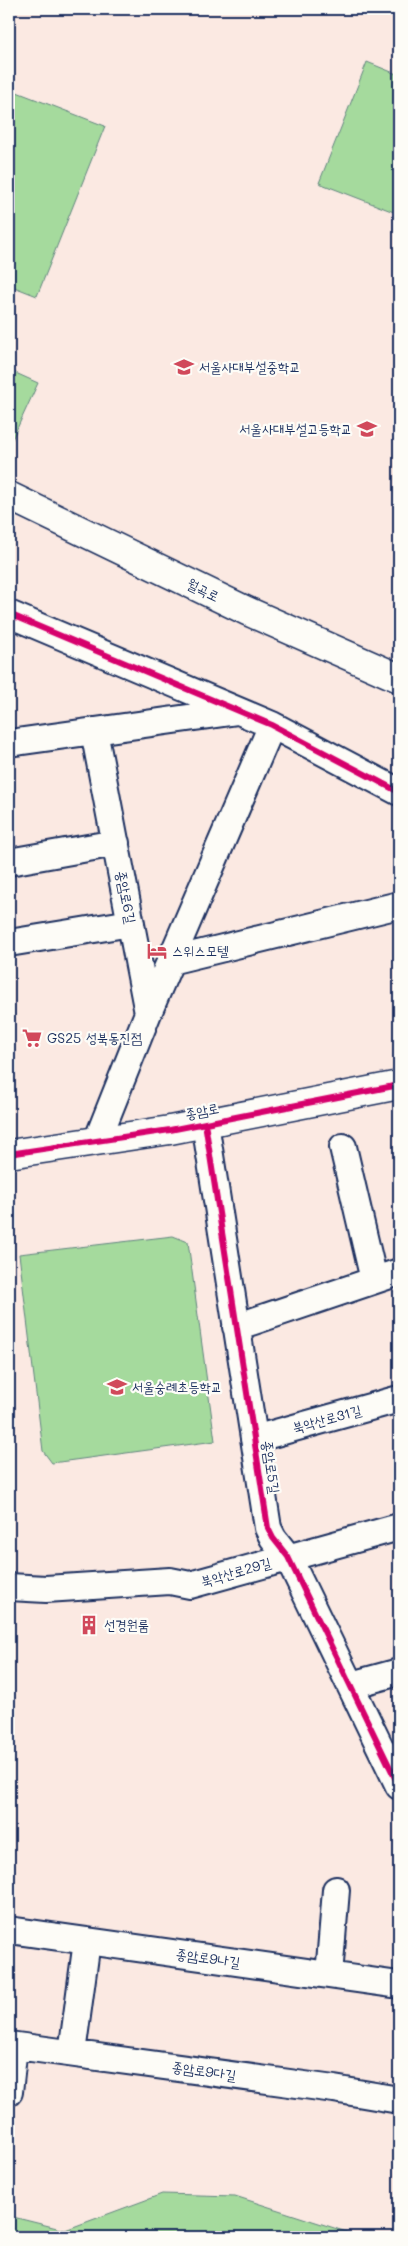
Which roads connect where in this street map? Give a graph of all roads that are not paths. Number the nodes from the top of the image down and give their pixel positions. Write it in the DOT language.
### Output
graph roads {
  1 [pos="9,496"];
  2 [pos="9,614"];
  3 [pos="399,678"];
  4 [pos="240,711"];
  5 [pos="272,725"];
  6 [pos="94,731"];
  7 [pos="9,743"];
  8 [pos="399,792"];
  9 [pos="116,843"];
  10 [pos="9,862"];
  11 [pos="399,905"];
  12 [pos="131,923"];
  13 [pos="9,943"];
  14 [pos="170,961"];
  15 [pos="148,1013"];
  16 [pos="399,1085"];
  17 [pos="205,1123"];
  18 [pos="97,1141"];
  19 [pos="344,1147"];
  20 [pos="9,1154"];
  21 [pos="399,1272"];
  22 [pos="374,1280"];
  23 [pos="236,1327"];
  24 [pos="399,1399"];
  25 [pos="254,1439"];
  26 [pos="399,1527"];
  27 [pos="288,1557"];
  28 [pos="9,1587"];
  29 [pos="399,1672"];
  30 [pos="351,1685"];
  31 [pos="399,1786"];
  32 [pos="336,1890"];
  33 [pos="9,1930"];
  34 [pos="87,1940"];
  35 [pos="329,1975"];
  36 [pos="399,1985"];
  37 [pos="11,2046"];
  38 [pos="72,2053"];
  39 [pos="9,2092"];
  40 [pos="399,2100"];
  1 -- 3 [label="main road, 월곡로"];
  2 -- 4 [label="street"];
  4 -- 5 [label="street"];
  4 -- 6 [label="street"];
  5 -- 8 [label="street"];
  5 -- 14 [label="street"];
  6 -- 7 [label="street"];
  6 -- 9 [label="street, 종암로6길"];
  9 -- 10 [label="street"];
  9 -- 12 [label="street, 종암로6길"];
  11 -- 14 [label="street"];
  12 -- 13 [label="street"];
  12 -- 15 [label="street, 종암로6길"];
  14 -- 15 [label="street"];
  15 -- 18 [label="street"];
  16 -- 17 [label="main road, 종암로"];
  17 -- 18 [label="main road, 종암로"];
  17 -- 23 [label="street, 종암로5길"];
  18 -- 20 [label="main road, 종암로"];
  19 -- 22 [label="street"];
  21 -- 22 [label="street"];
  22 -- 23 [label="street"];
  23 -- 25 [label="street, 종암로5길"];
  24 -- 25 [label="street, 북악산로31길"];
  25 -- 27 [label="street, 종암로5길"];
  26 -- 27 [label="street, 북악산로29길"];
  27 -- 28 [label="street, 북악산로29길"];
  27 -- 30 [label="street, 종암로5길"];
  29 -- 30 [label="street"];
  30 -- 31 [label="street, 종암로5길"];
  32 -- 35 [label="street"];
  33 -- 34 [label="street, 종암로9나길"];
  34 -- 35 [label="street, 종암로9나길"];
  34 -- 38 [label="street"];
  35 -- 36 [label="street, 종암로9나길"];
  37 -- 38 [label="street, 종암로9다길"];
  37 -- 39 [label="street"];
  38 -- 40 [label="street, 종암로9다길"];
}
